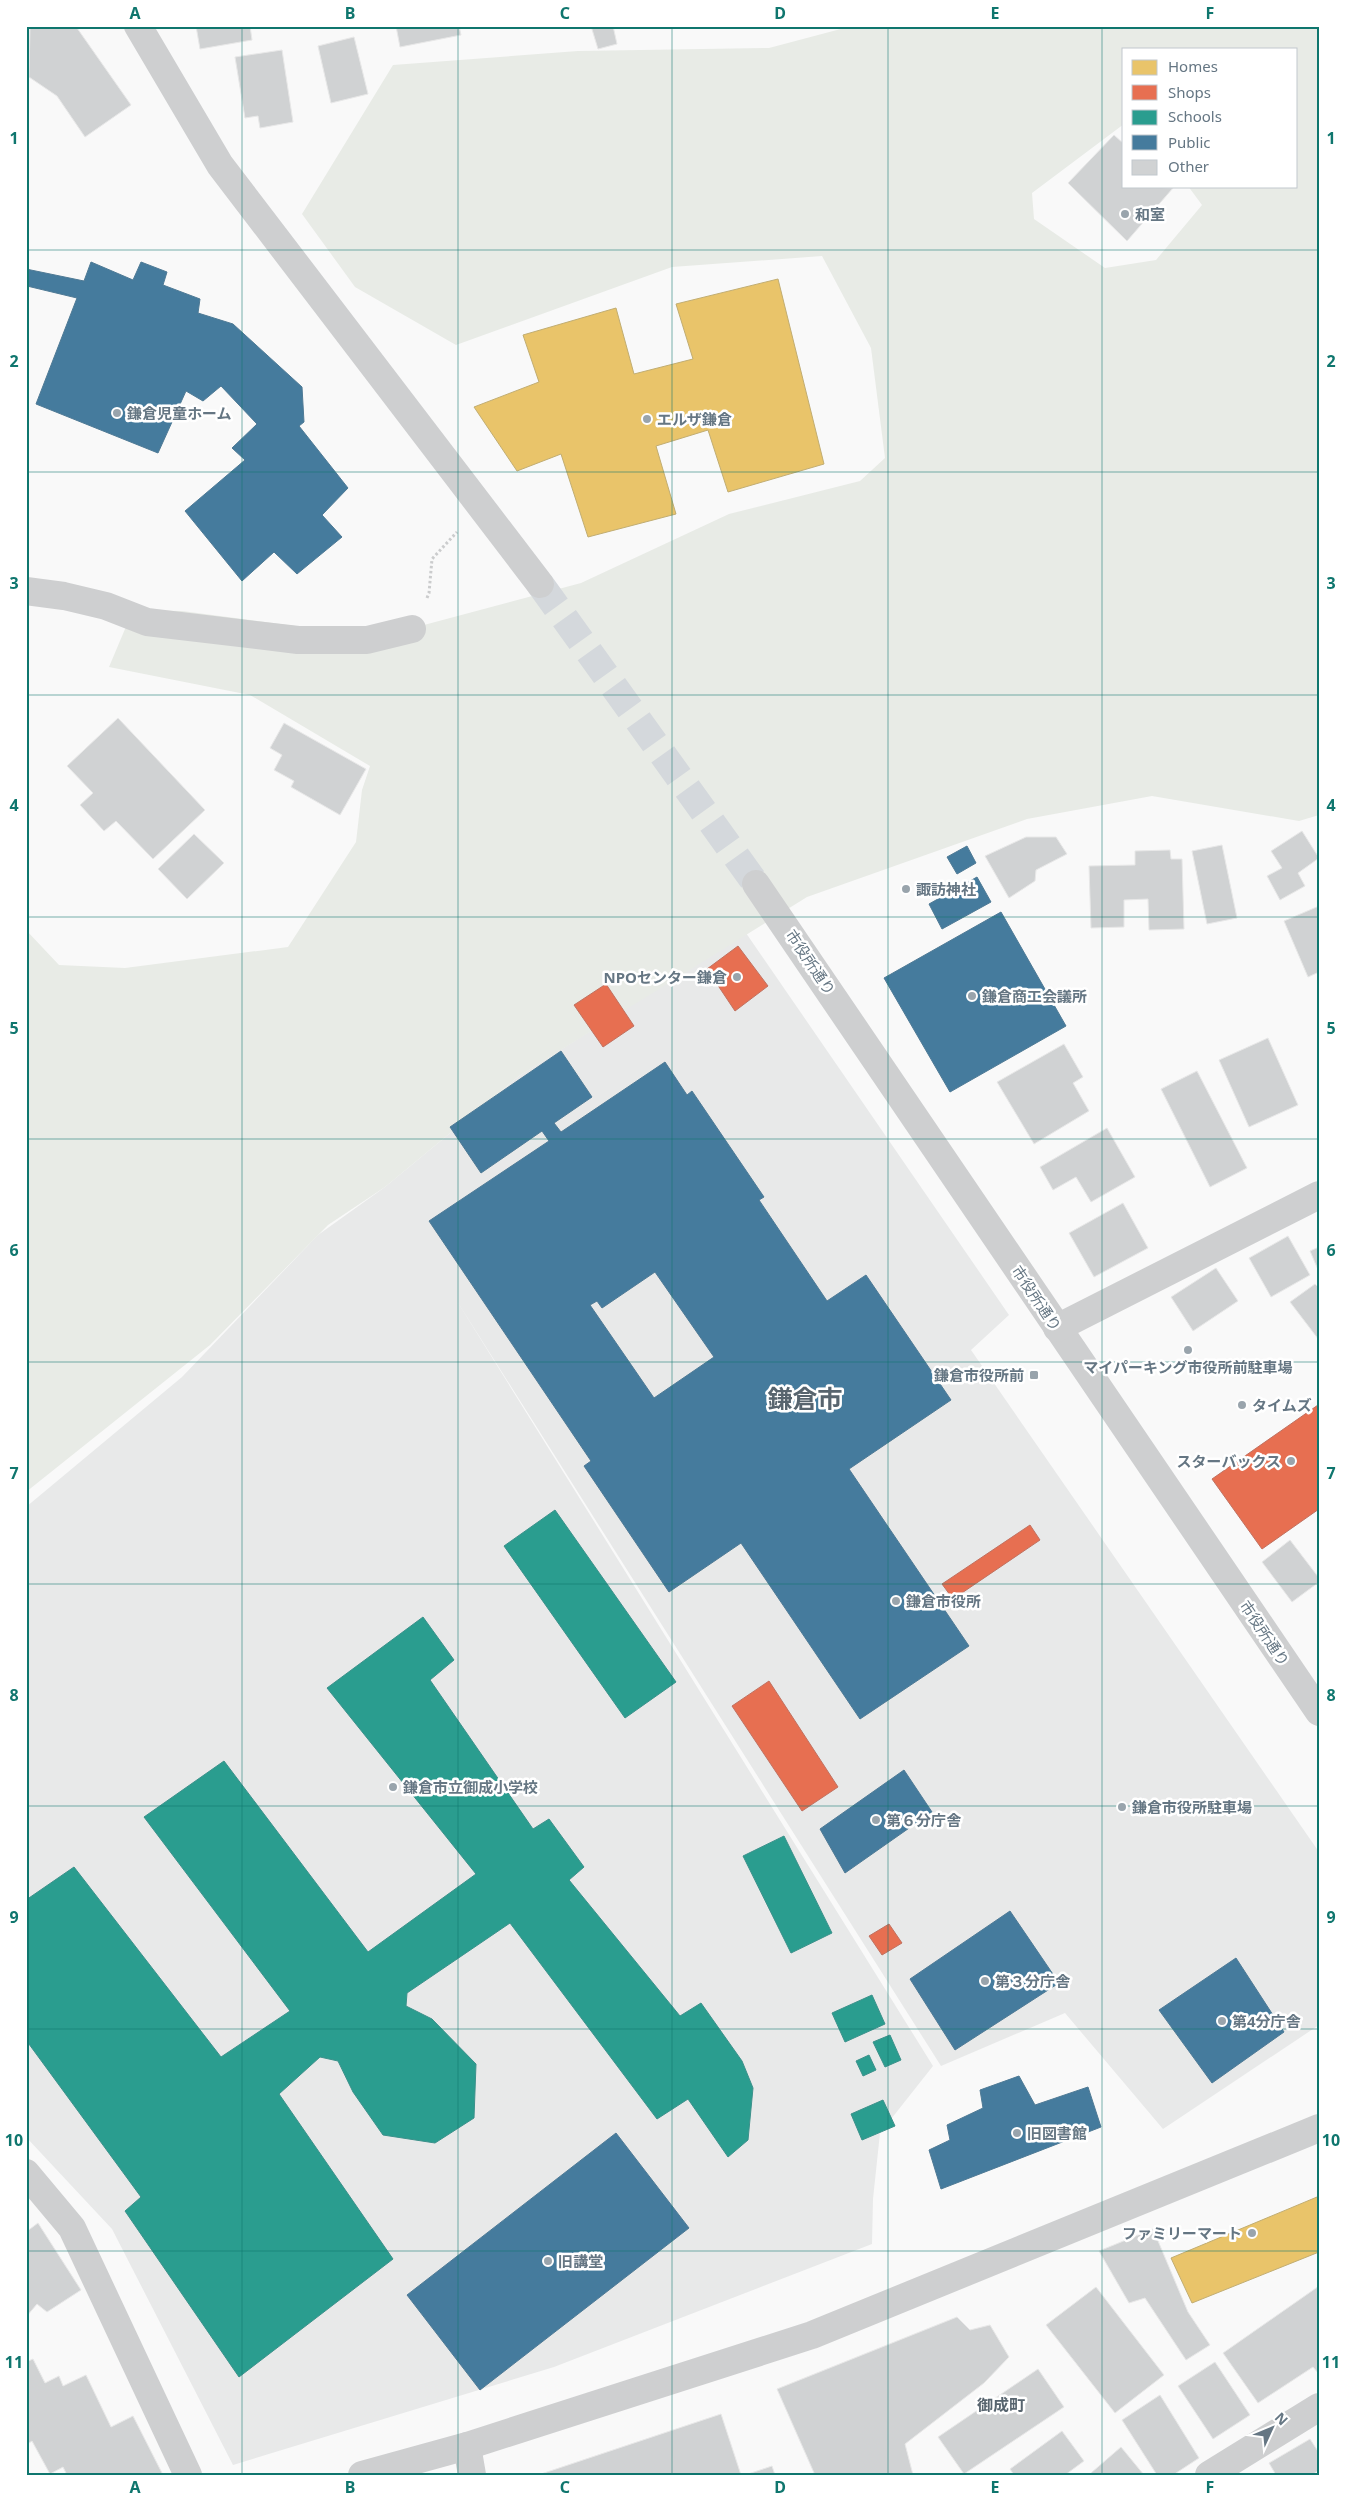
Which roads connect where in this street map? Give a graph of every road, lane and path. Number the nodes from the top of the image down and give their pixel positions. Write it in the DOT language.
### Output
graph roads {
  1 [pos="138,26"];
  2 [pos="540,584"];
  3 [pos="26,591"];
  4 [pos="412,629"];
  5 [pos="756,884"];
  6 [pos="1319,1195"];
  7 [pos="1057,1328"];
  8 [pos="1319,1712"];
  9 [pos="1319,2128"];
  10 [pos="26,2173"];
  11 [pos="1319,2407"];
  12 [pos="468,2446"];
  13 [pos="188,2475"];
  14 [pos="362,2475"];
  15 [pos="472,2475"];
  16 [pos="1209,2475"];
  1 -- 2 [label="street"];
  3 -- 4 [label="street"];
  5 -- 7 [label="street, 市役所通り"];
  6 -- 7 [label="street"];
  7 -- 8 [label="street, 市役所通り"];
  9 -- 12 [label="street"];
  10 -- 13 [label="street"];
  11 -- 16 [label="street"];
  12 -- 14 [label="street"];
  12 -- 15 [label="street"];
}
